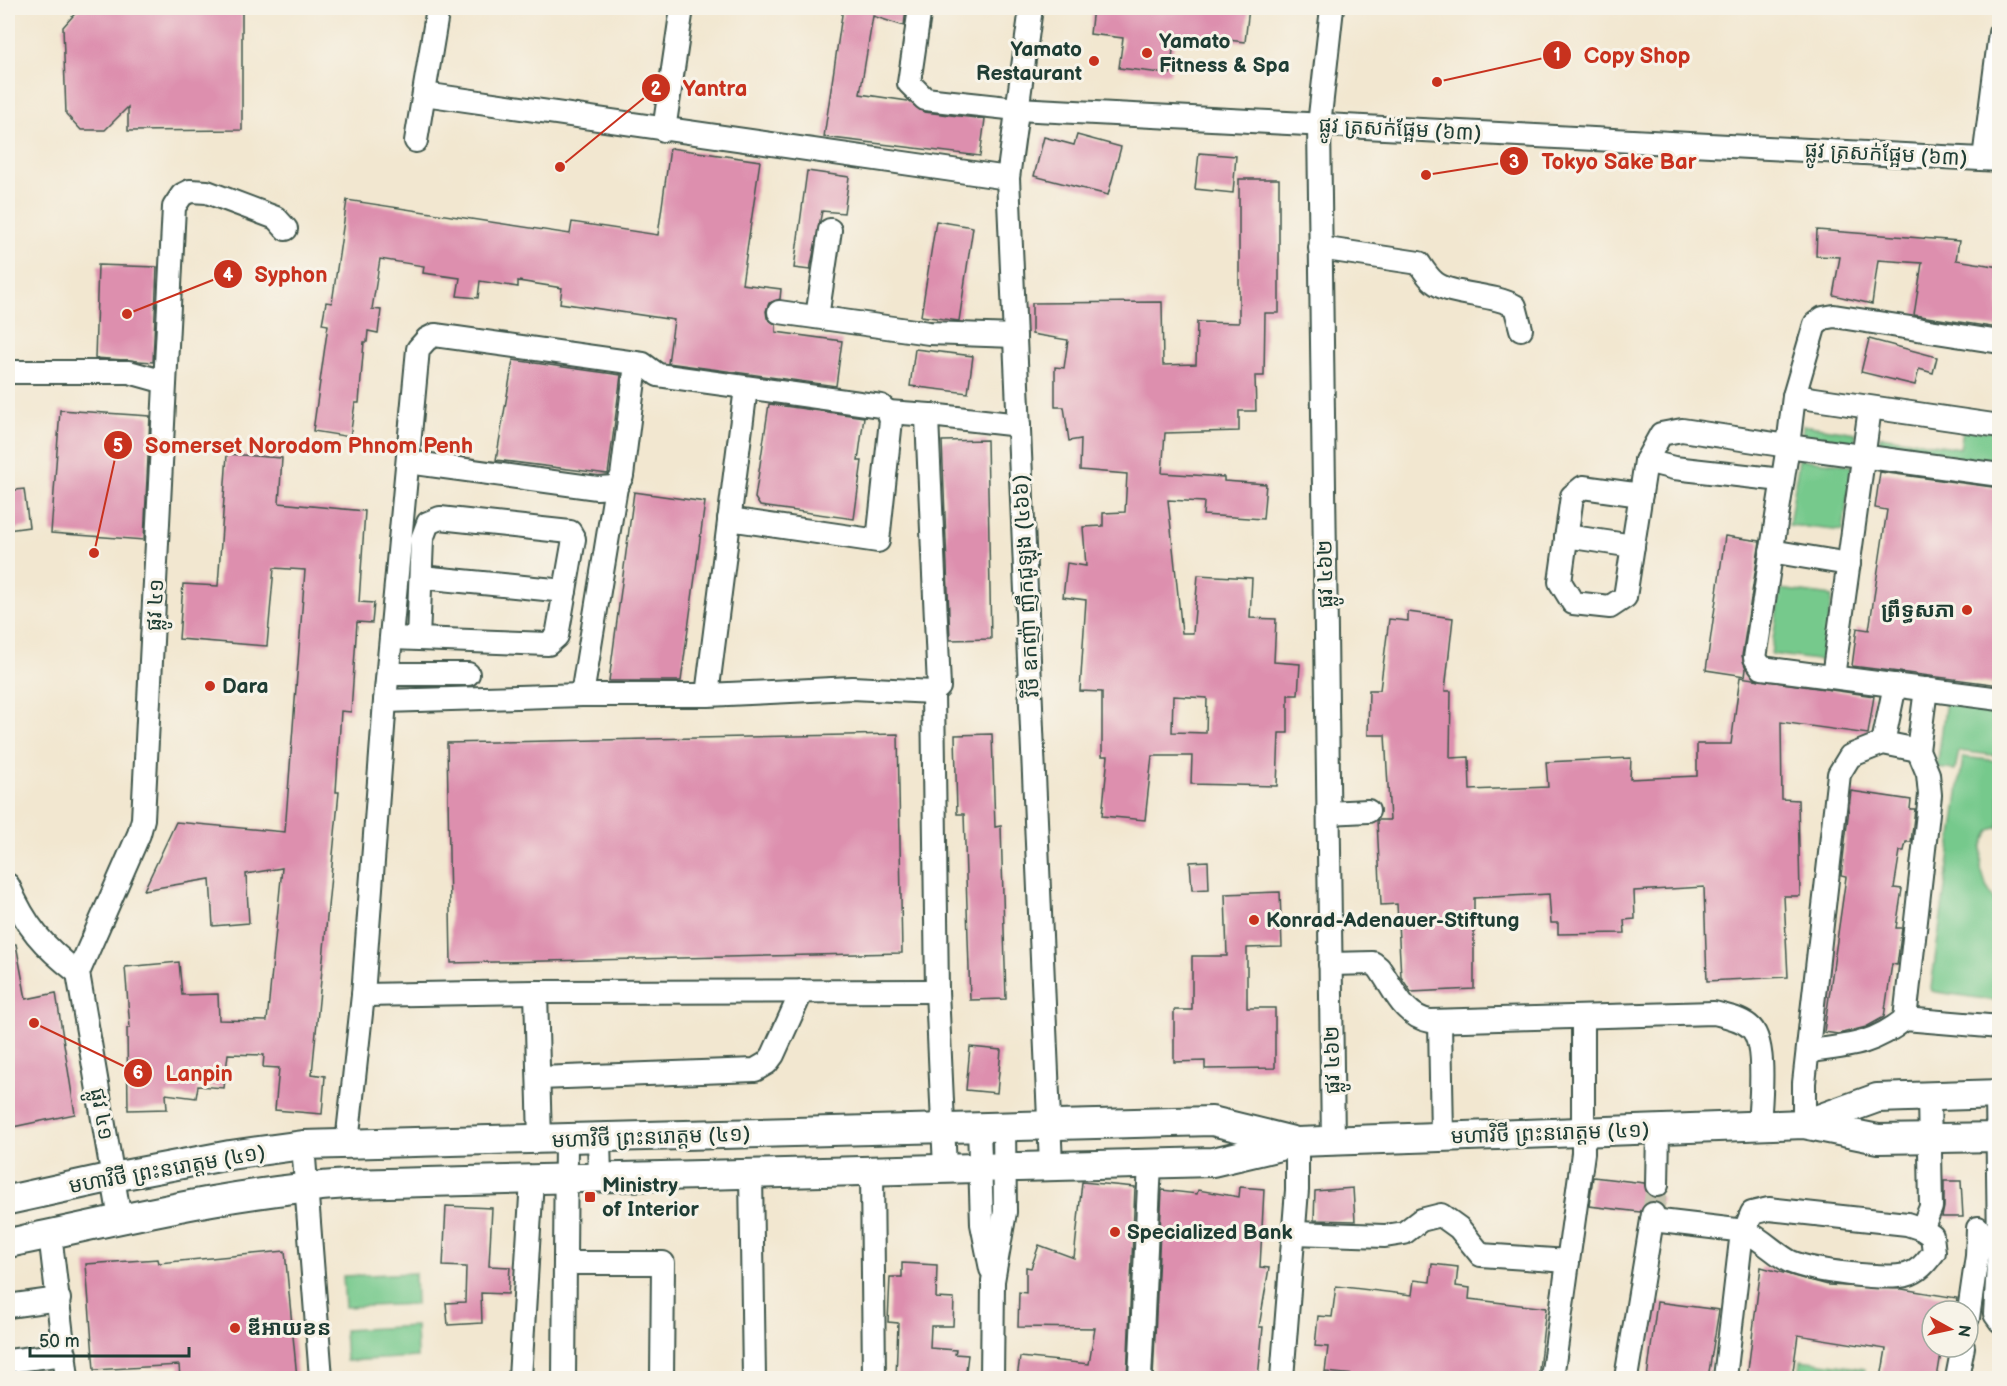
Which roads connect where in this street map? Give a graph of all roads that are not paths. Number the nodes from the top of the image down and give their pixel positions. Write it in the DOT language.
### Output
graph roads {
  1 [pos="438,8"];
  2 [pos="682,8"];
  3 [pos="920,8"];
  4 [pos="1031,8"];
  5 [pos="1332,8"];
  6 [pos="2000,33"];
  7 [pos="424,94"];
  8 [pos="1017,109"];
  9 [pos="1319,125"];
  10 [pos="664,130"];
  11 [pos="416,141"];
  12 [pos="1992,160"];
  13 [pos="1008,178"];
  14 [pos="286,229"];
  15 [pos="830,231"];
  16 [pos="1320,248"];
  17 [pos="779,312"];
  18 [pos="817,317"];
  19 [pos="1521,329"];
  20 [pos="1015,336"];
  21 [pos="2000,342"];
  22 [pos="636,364"];
  23 [pos="8,372"];
  24 [pos="165,382"];
  25 [pos="746,388"];
  26 [pos="1794,396"];
  27 [pos="1870,408"];
  28 [pos="888,412"];
  29 [pos="930,415"];
  30 [pos="1019,425"];
  31 [pos="2000,426"];
  32 [pos="1788,446"];
  33 [pos="1864,456"];
  34 [pos="1646,461"];
  35 [pos="408,462"];
  36 [pos="2000,475"];
  37 [pos="1782,480"];
  38 [pos="616,487"];
  39 [pos="1641,495"];
  40 [pos="729,519"];
  41 [pos="1566,536"];
  42 [pos="1633,546"];
  43 [pos="1771,551"];
  44 [pos="1849,564"];
  45 [pos="421,577"];
  46 [pos="565,591"];
  47 [pos="392,638"];
  48 [pos="418,639"];
  49 [pos="388,674"];
  50 [pos="468,674"];
  51 [pos="1833,677"];
  52 [pos="1895,685"];
  53 [pos="1926,689"];
  54 [pos="933,692"];
  55 [pos="582,695"];
  56 [pos="706,695"];
  57 [pos="2000,699"];
  58 [pos="385,701"];
  59 [pos="1883,743"];
  60 [pos="1918,750"];
  61 [pos="1368,811"];
  62 [pos="1328,813"];
  63 [pos="8,885"];
  64 [pos="1330,964"];
  65 [pos="78,974"];
  66 [pos="802,991"];
  67 [pos="937,991"];
  68 [pos="536,992"];
  69 [pos="363,995"];
  70 [pos="1583,1018"];
  71 [pos="1905,1019"];
  72 [pos="1440,1022"];
  73 [pos="2000,1027"];
  74 [pos="1809,1051"];
  75 [pos="539,1078"];
  76 [pos="1998,1094"];
  77 [pos="1929,1096"];
  78 [pos="1050,1125"];
  79 [pos="1804,1125"];
  80 [pos="1759,1126"];
  81 [pos="991,1127"];
  82 [pos="944,1128"];
  83 [pos="1658,1130"];
  84 [pos="1584,1132"];
  85 [pos="1442,1137"];
  86 [pos="1999,1137"];
  87 [pos="1931,1138"];
  88 [pos="599,1139"];
  89 [pos="553,1140"];
  90 [pos="1333,1141"];
  91 [pos="1297,1142"];
  92 [pos="347,1143"];
  93 [pos="303,1145"];
  94 [pos="1150,1163"];
  95 [pos="1051,1165"];
  96 [pos="992,1167"];
  97 [pos="945,1168"];
  98 [pos="872,1171"];
  99 [pos="751,1174"];
  100 [pos="113,1177"];
  101 [pos="600,1178"];
  102 [pos="567,1179"];
  103 [pos="532,1180"];
  104 [pos="1658,1185"];
  105 [pos="306,1187"];
  106 [pos="8,1200"];
  107 [pos="120,1219"];
  108 [pos="1922,1228"];
  109 [pos="1978,1228"];
  110 [pos="1745,1231"];
  111 [pos="1294,1233"];
  112 [pos="50,1234"];
  113 [pos="8,1243"];
  114 [pos="1568,1261"];
  115 [pos="565,1263"];
  116 [pos="59,1299"];
  117 [pos="1971,1299"];
  118 [pos="8,1305"];
  119 [pos="2000,1321"];
  120 [pos="64,1354"];
  121 [pos="1961,1359"];
  122 [pos="8,1361"];
  123 [pos="67,1378"];
  124 [pos="321,1378"];
  125 [pos="520,1378"];
  126 [pos="564,1378"];
  127 [pos="662,1378"];
  128 [pos="754,1378"];
  129 [pos="874,1378"];
  130 [pos="992,1378"];
  131 [pos="1140,1378"];
  132 [pos="1282,1378"];
  133 [pos="1552,1378"];
  134 [pos="1626,1378"];
  135 [pos="1725,1378"];
  136 [pos="1957,1378"];
  1 -- 7 [label="street"];
  2 -- 10 [label="street"];
  3 -- 8 [label="street, ផ្លូវ ត្រសក់ផ្អែម (៦៣)"];
  4 -- 8 [label="street, វិថី ឧកញ៉ា ញឹកជូឡុង (៤៦៦)"];
  5 -- 9 [label="street, ផ្លូវ ៤៦២"];
  6 -- 12 [label="street"];
  7 -- 10 [label="street"];
  7 -- 11 [label="street"];
  8 -- 9 [label="street, ផ្លូវ ត្រសក់ផ្អែម (៦៣)"];
  8 -- 13 [label="street, វិថី ឧកញ៉ា ញឹកជូឡុង (៤៦៦)"];
  9 -- 12 [label="street, ផ្លូវ ត្រសក់ផ្អែម (៦៣)"];
  9 -- 16 [label="street, ផ្លូវ ៤៦២"];
  10 -- 13 [label="street"];
  13 -- 20 [label="street, វិថី ឧកញ៉ា ញឹកជូឡុង (៤៦៦)"];
  14 -- 24 [label="street, ផ្លូវ ៤១"];
  15 -- 18 [label="street"];
  16 -- 19 [label="street"];
  16 -- 62 [label="street, ផ្លូវ ៤៦២"];
  17 -- 18 [label="street"];
  18 -- 20 [label="street"];
  20 -- 30 [label="street, វិថី ឧកញ៉ា ញឹកជូឡុង (៤៦៦)"];
  21 -- 26 [label="street"];
  22 -- 25 [label="street"];
  22 -- 35 [label="street"];
  22 -- 38 [label="street"];
  23 -- 24 [label="street"];
  24 -- 65 [label="street, ផ្លូវ ៤១"];
  25 -- 28 [label="street"];
  25 -- 40 [label="street"];
  26 -- 27 [label="street"];
  26 -- 32 [label="street"];
  27 -- 31 [label="street"];
  27 -- 33 [label="street"];
  28 -- 29 [label="street"];
  28 -- 40 [label="street"];
  29 -- 30 [label="street"];
  29 -- 54 [label="street"];
  30 -- 78 [label="street, វិថី ឧកញ៉ា ញឹកជូឡុង (៤៦៦)"];
  32 -- 33 [label="street"];
  32 -- 34 [label="street"];
  32 -- 37 [label="street"];
  33 -- 36 [label="street"];
  33 -- 44 [label="street"];
  34 -- 37 [label="street"];
  34 -- 39 [label="street"];
  35 -- 38 [label="street"];
  35 -- 47 [label="street"];
  37 -- 43 [label="street"];
  38 -- 55 [label="street"];
  39 -- 41 [label="street"];
  39 -- 42 [label="street"];
  40 -- 56 [label="street"];
  41 -- 42 [label="street"];
  41 -- 42 [label="street"];
  43 -- 44 [label="street"];
  43 -- 51 [label="street"];
  44 -- 51 [label="street"];
  45 -- 46 [label="street"];
  45 -- 46 [label="street"];
  45 -- 48 [label="street"];
  46 -- 48 [label="street"];
  47 -- 48 [label="street"];
  47 -- 49 [label="street"];
  49 -- 50 [label="street"];
  49 -- 58 [label="street"];
  51 -- 52 [label="street"];
  52 -- 53 [label="street"];
  52 -- 59 [label="street"];
  53 -- 57 [label="street"];
  53 -- 60 [label="street"];
  54 -- 56 [label="street"];
  54 -- 67 [label="street"];
  55 -- 56 [label="street"];
  55 -- 58 [label="street"];
  58 -- 69 [label="street"];
  59 -- 60 [label="street"];
  59 -- 74 [label="street"];
  60 -- 71 [label="street"];
  61 -- 62 [label="street"];
  62 -- 64 [label="street, ផ្លូវ ៤៦២"];
  63 -- 65 [label="street"];
  64 -- 72 [label="street"];
  64 -- 90 [label="street, ផ្លូវ ៤៦២"];
  65 -- 100 [label="street, ផ្លូវ ៤១"];
  66 -- 67 [label="street"];
  66 -- 68 [label="street"];
  66 -- 75 [label="street"];
  67 -- 82 [label="street"];
  68 -- 69 [label="street"];
  68 -- 75 [label="street"];
  69 -- 92 [label="street"];
  70 -- 72 [label="street"];
  70 -- 80 [label="street"];
  70 -- 84 [label="street"];
  71 -- 73 [label="street"];
  71 -- 74 [label="street"];
  72 -- 85 [label="street"];
  74 -- 79 [label="street"];
  75 -- 89 [label="street"];
  76 -- 77 [label="main road, មហាវិថី ព្រះនរោត្តម (៤១)"];
  76 -- 86 [label="street"];
  77 -- 79 [label="main road, មហាវិថី ព្រះនរោត្តម (៤១)"];
  77 -- 87 [label="street"];
  78 -- 81 [label="main road, មហាវិថី ព្រះនរោត្តម (៤១)"];
  78 -- 91 [label="main road, មហាវិថី ព្រះនរោត្តម (៤១)"];
  78 -- 95 [label="street, វិថី ឧកញ៉ា ញឹកជូឡុង (៤៦៦)"];
  79 -- 80 [label="main road, មហាវិថី ព្រះនរោត្តម (៤១)"];
  79 -- 87 [label="main road, មហាវិថី ព្រះនរោត្តម (៤១)"];
  80 -- 83 [label="main road, មហាវិថី ព្រះនរោត្តម (៤១)"];
  81 -- 82 [label="main road, មហាវិថី ព្រះនរោត្តម (៤១)"];
  81 -- 96 [label="street"];
  82 -- 88 [label="main road, មហាវិថី ព្រះនរោត្តម (៤១)"];
  82 -- 97 [label="street"];
  83 -- 84 [label="main road, មហាវិថី ព្រះនរោត្តម (៤១)"];
  83 -- 104 [label="street"];
  84 -- 85 [label="main road, មហាវិថី ព្រះនរោត្តម (៤១)"];
  84 -- 114 [label="street"];
  85 -- 90 [label="main road, មហាវិថី ព្រះនរោត្តម (៤១)"];
  86 -- 87 [label="main road, មហាវិថី ព្រះនរោត្តម (៤១)"];
  86 -- 119 [label="street"];
  87 -- 108 [label="street"];
  88 -- 89 [label="main road, មហាវិថី ព្រះនរោត្តម (៤១)"];
  88 -- 101 [label="street"];
  89 -- 92 [label="main road, មហាវិថី ព្រះនរោត្តម (៤១)"];
  89 -- 102 [label="street"];
  90 -- 91 [label="main road, មហាវិថី ព្រះនរោត្តម (៤១)"];
  91 -- 94 [label="main road, មហាវិថី ព្រះនរោត្តម (៤១)"];
  91 -- 111 [label="street"];
  92 -- 93 [label="main road, មហាវិថី ព្រះនរោត្តម (៤១)"];
  93 -- 100 [label="main road, មហាវិថី ព្រះនរោត្តម (៤១)"];
  93 -- 105 [label="street"];
  94 -- 95 [label="main road, មហាវិថី ព្រះនរោត្តម (៤១)"];
  94 -- 131 [label="street"];
  95 -- 96 [label="main road, មហាវិថី ព្រះនរោត្តម (៤១)"];
  96 -- 97 [label="main road, មហាវិថី ព្រះនរោត្តម (៤១)"];
  96 -- 130 [label="street"];
  97 -- 98 [label="main road, មហាវិថី ព្រះនរោត្តម (៤១)"];
  98 -- 99 [label="main road, មហាវិថី ព្រះនរោត្តម (៤១)"];
  98 -- 129 [label="street"];
  99 -- 101 [label="main road, មហាវិថី ព្រះនរោត្តម (៤១)"];
  99 -- 128 [label="street"];
  100 -- 106 [label="main road, មហាវិថី ព្រះនរោត្តម (៤១)"];
  100 -- 107 [label="street, ផ្លូវ ៤១"];
  101 -- 102 [label="main road, មហាវិថី ព្រះនរោត្តម (៤១)"];
  102 -- 103 [label="main road, មហាវិថី ព្រះនរោត្តម (៤១)"];
  102 -- 115 [label="street"];
  103 -- 105 [label="main road, មហាវិថី ព្រះនរោត្តម (៤១)"];
  103 -- 125 [label="street"];
  105 -- 107 [label="main road, មហាវិថី ព្រះនរោត្តម (៤១)"];
  105 -- 124 [label="street"];
  107 -- 112 [label="main road, មហាវិថី ព្រះនរោត្តម (៤១)"];
  108 -- 110 [label="street"];
  108 -- 110 [label="street"];
  109 -- 117 [label="street"];
  110 -- 134 [label="street"];
  110 -- 135 [label="street"];
  111 -- 114 [label="street"];
  111 -- 132 [label="street"];
  112 -- 113 [label="main road, មហាវិថី ព្រះនរោត្តម (៤១)"];
  112 -- 116 [label="street"];
  114 -- 133 [label="street"];
  115 -- 126 [label="street"];
  115 -- 127 [label="street"];
  116 -- 118 [label="street"];
  116 -- 120 [label="street"];
  120 -- 122 [label="street"];
  120 -- 123 [label="street"];
  121 -- 136 [label="street"];
}
